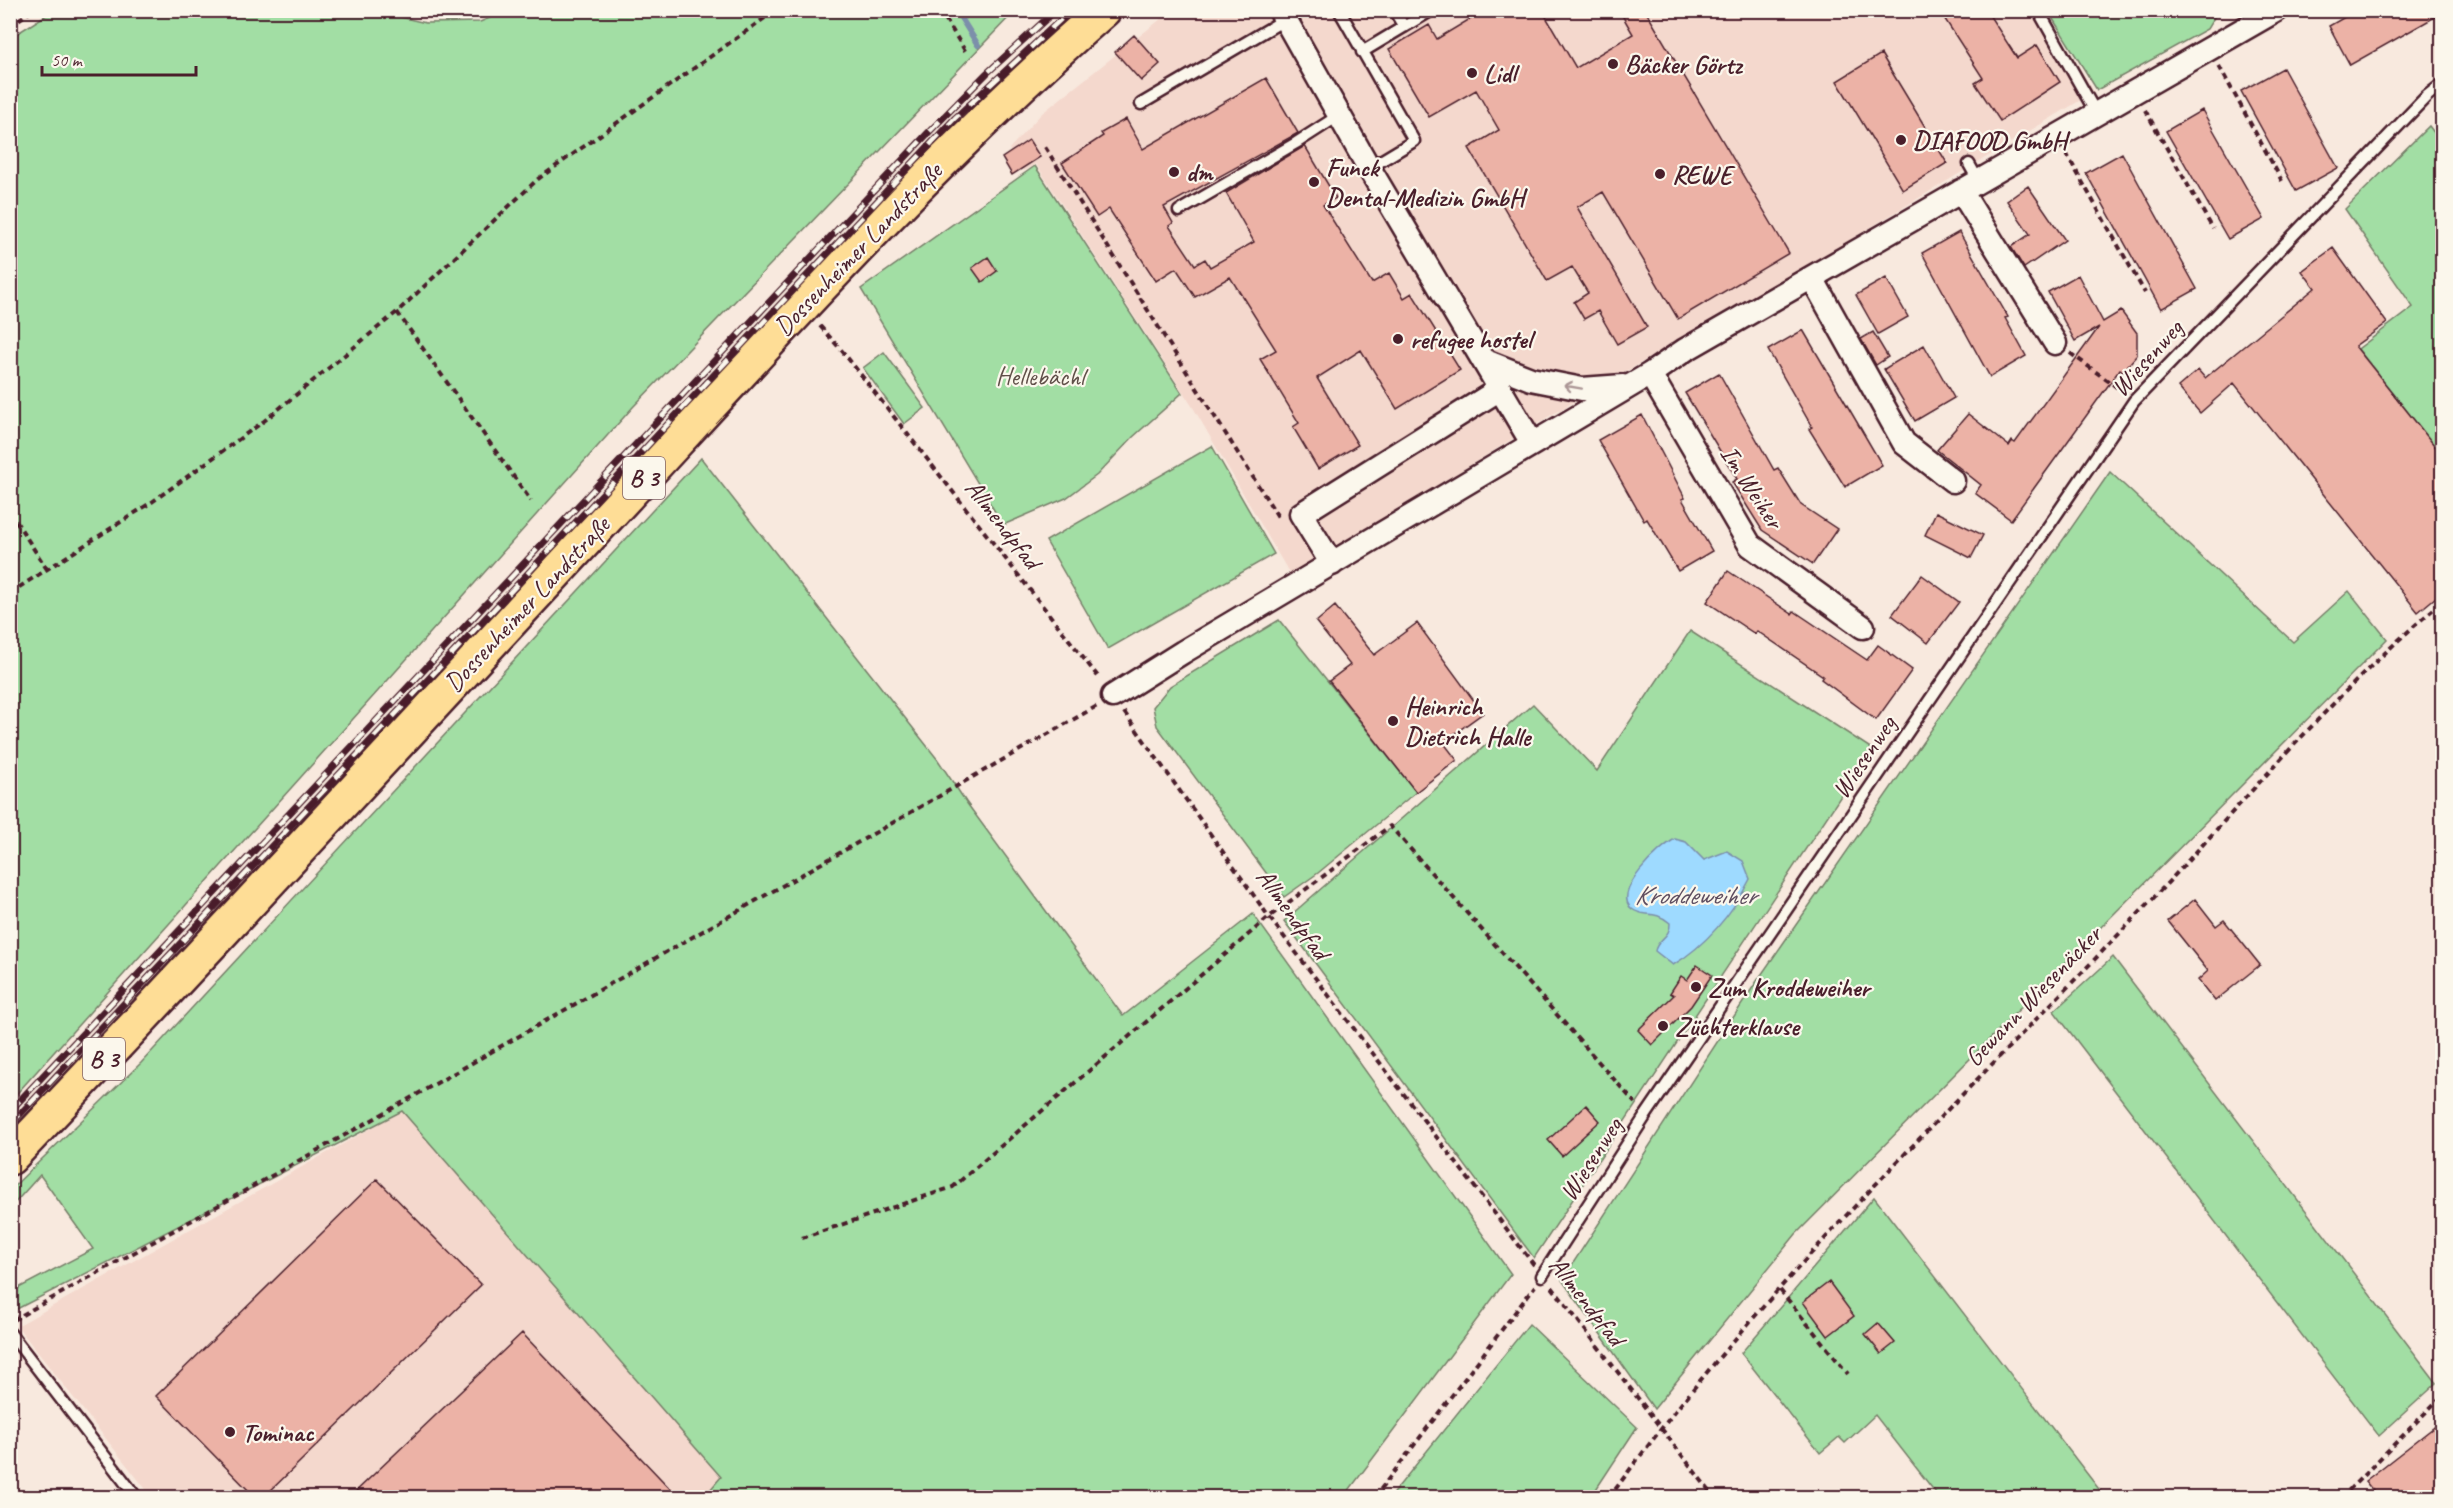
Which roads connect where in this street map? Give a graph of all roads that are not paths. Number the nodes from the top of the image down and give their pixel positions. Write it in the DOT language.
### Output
graph roads {
  1 [pos="1104,10"];
  2 [pos="1339,10"];
  3 [pos="1394,10"];
  4 [pos="1431,10"];
  5 [pos="2038,10"];
  6 [pos="2239,10"];
  7 [pos="2276,11"];
  8 [pos="1282,15"];
  9 [pos="1404,27"];
  10 [pos="2217,43"];
  11 [pos="1362,52"];
  12 [pos="2442,84"];
  13 [pos="1141,104"];
  14 [pos="2096,113"];
  15 [pos="1338,116"];
  16 [pos="1369,168"];
  17 [pos="1969,178"];
  18 [pos="1179,211"];
  19 [pos="1812,278"];
  20 [pos="2055,343"];
  21 [pos="1483,360"];
  22 [pos="1641,380"];
  23 [pos="1500,389"];
  24 [pos="1532,443"];
  25 [pos="1953,481"];
  26 [pos="1332,564"];
  27 [pos="1863,627"];
  28 [pos="1113,696"];
  29 [pos="10,1158"];
  30 [pos="1542,1276"];
  31 [pos="10,1333"];
  32 [pos="137,1497"];
  1 -- 29 [label="main road, Dossenheimer Landstraße / B 3"];
  2 -- 11 [label="lane"];
  3 -- 9 [label="lane"];
  4 -- 9 [label="lane"];
  5 -- 14 [label="lane"];
  6 -- 10 [label="street"];
  7 -- 10 [label="street"];
  8 -- 13 [label="lane"];
  8 -- 15 [label="street"];
  9 -- 11 [label="lane"];
  10 -- 14 [label="street"];
  11 -- 16 [label="lane"];
  12 -- 30 [label="lane, Wiesenweg"];
  14 -- 17 [label="street"];
  15 -- 16 [label="street"];
  15 -- 18 [label="lane"];
  16 -- 21 [label="street"];
  17 -- 19 [label="street"];
  17 -- 20 [label="street"];
  19 -- 22 [label="street"];
  19 -- 25 [label="street"];
  22 -- 21 [label="street, one-way"];
  21 -- 23 [label="street"];
  22 -- 24 [label="street"];
  22 -- 27 [label="street, Im Weiher"];
  23 -- 24 [label="street"];
  23 -- 26 [label="street"];
  24 -- 26 [label="street"];
  26 -- 28 [label="street"];
  31 -- 32 [label="lane"];
}
